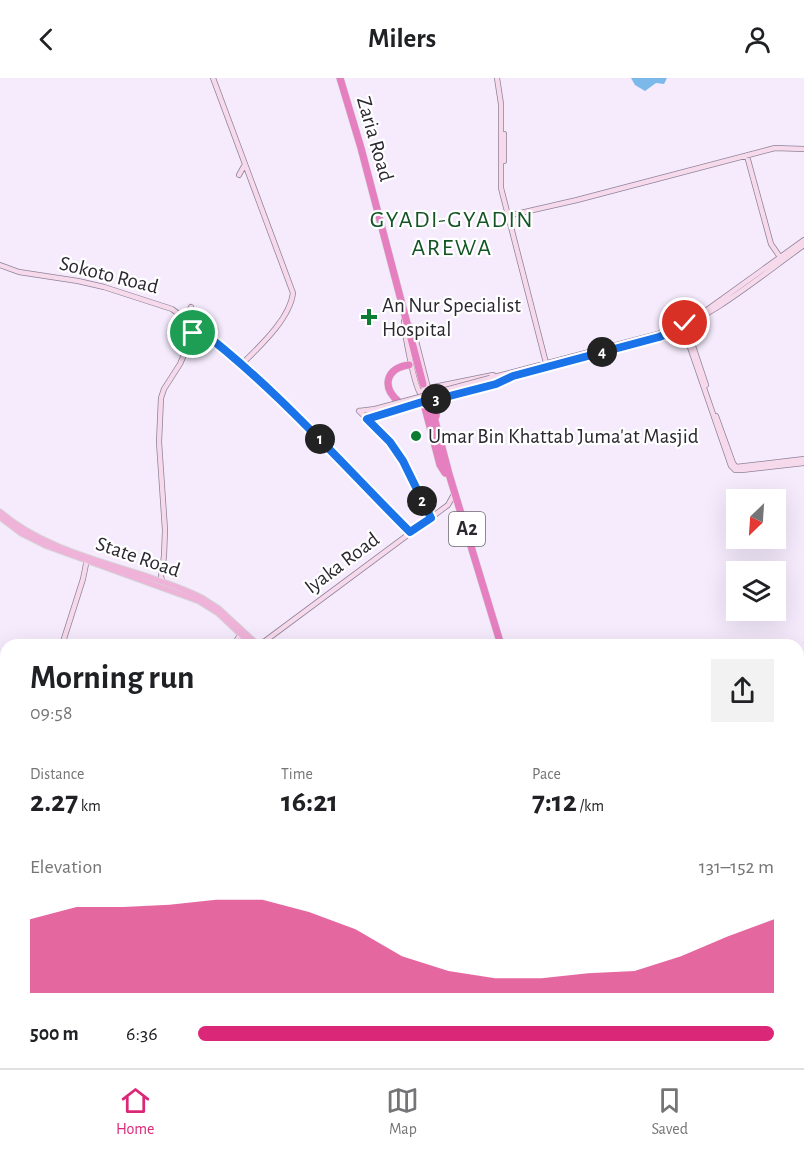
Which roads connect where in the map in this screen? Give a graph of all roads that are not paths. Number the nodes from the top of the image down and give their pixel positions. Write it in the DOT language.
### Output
graph roads {
  1 [pos="213,78"];
  2 [pos="342,78"];
  3 [pos="498,78"];
  4 [pos="804,149"];
  5 [pos="747,156"];
  6 [pos="244,163"];
  7 [pos="252,185"];
  8 [pos="508,216"];
  9 [pos="804,240"];
  10 [pos="804,245"];
  11 [pos="780,257"];
  12 [pos="0,265"];
  13 [pos="191,307"];
  14 [pos="181,316"];
  15 [pos="196,317"];
  16 [pos="407,321"];
  17 [pos="684,325"];
  18 [pos="196,327"];
  19 [pos="236,358"];
  20 [pos="248,362"];
  21 [pos="548,362"];
  22 [pos="242,364"];
  23 [pos="414,367"];
  24 [pos="252,373"];
  25 [pos="500,375"];
  26 [pos="513,376"];
  27 [pos="491,379"];
  28 [pos="427,386"];
  29 [pos="420,393"];
  30 [pos="437,399"];
  31 [pos="399,402"];
  32 [pos="423,403"];
  33 [pos="375,410"];
  34 [pos="431,412"];
  35 [pos="365,418"];
  36 [pos="804,461"];
  37 [pos="447,473"];
  38 [pos="453,496"];
  39 [pos="448,505"];
  40 [pos="456,506"];
  41 [pos="0,512"];
  42 [pos="0,517"];
  43 [pos="431,518"];
  44 [pos="165,523"];
  45 [pos="158,526"];
  46 [pos="410,532"];
  47 [pos="89,559"];
  48 [pos="161,571"];
  49 [pos="155,580"];
  50 [pos="163,582"];
  51 [pos="242,633"];
  52 [pos="66,639"];
  53 [pos="238,639"];
  54 [pos="251,639"];
  55 [pos="265,639"];
  56 [pos="497,639"];
  57 [pos="497,639"];
  1 -- 6 [label="main road"];
  2 -- 16 [label="highway, Zaria Road"];
  3 -- 8 [label="main road"];
  4 -- 5 [label="main road"];
  5 -- 8 [label="main road"];
  5 -- 11 [label="main road"];
  6 -- 7 [label="main road"];
  6 -- 7 [label="main road"];
  7 -- 20 [label="main road"];
  8 -- 21 [label="main road"];
  9 -- 11 [label="main road"];
  10 -- 17 [label="main road"];
  11 -- 17 [label="main road"];
  12 -- 14 [label="main road, Sokoto Road"];
  13 -- 14 [label="main road"];
  14 -- 18 [label="main road, Sokoto Road"];
  15 -- 18 [label="main road"];
  16 -- 23 [label="highway, Zaria Road"];
  16 -- 28 [label="highway, Zaria Road"];
  16 -- 29 [label="main road"];
  17 -- 21 [label="main road"];
  17 -- 26 [label="main road"];
  17 -- 36 [label="main road"];
  18 -- 19 [label="main road, Sokoto Road"];
  18 -- 44 [label="main road"];
  19 -- 20 [label="main road"];
  19 -- 22 [label="main road, Sokoto Road"];
  20 -- 22 [label="main road"];
  20 -- 24 [label="main road"];
  21 -- 25 [label="main road"];
  22 -- 24 [label="main road, Sokoto Road"];
  23 -- 28 [label="highway, Zaria Road"];
  23 -- 31 [label="highway"];
  24 -- 46 [label="main road, Sokoto Road"];
  25 -- 27 [label="main road"];
  25 -- 28 [label="main road"];
  26 -- 27 [label="main road"];
  26 -- 30 [label="main road"];
  27 -- 31 [label="main road, bridge"];
  27 -- 33 [label="main road, bridge"];
  28 -- 29 [label="main road"];
  28 -- 30 [label="main road"];
  29 -- 32 [label="main road"];
  30 -- 32 [label="main road"];
  30 -- 34 [label="highway"];
  31 -- 33 [label="main road, bridge"];
  32 -- 34 [label="highway"];
  32 -- 35 [label="main road"];
  33 -- 35 [label="main road"];
  33 -- 35 [label="main road"];
  34 -- 37 [label="highway, A2"];
  35 -- 43 [label="main road"];
  37 -- 38 [label="highway, A2"];
  37 -- 56 [label="highway, A2"];
  38 -- 39 [label="main road"];
  38 -- 40 [label="highway, A2"];
  39 -- 40 [label="main road"];
  39 -- 43 [label="main road, Iyaka Road"];
  40 -- 57 [label="highway, A2"];
  41 -- 47 [label="main road, State Road"];
  42 -- 47 [label="main road, State Road"];
  43 -- 46 [label="main road, Iyaka Road"];
  44 -- 45 [label="main road"];
  44 -- 48 [label="main road"];
  46 -- 55 [label="main road, Iyaka Road"];
  47 -- 49 [label="main road, State Road"];
  47 -- 51 [label="main road, State Road"];
  47 -- 52 [label="main road"];
  48 -- 49 [label="main road"];
  48 -- 50 [label="main road"];
  49 -- 50 [label="main road, State Road"];
  50 -- 51 [label="main road, State Road"];
  51 -- 53 [label="main road"];
  51 -- 54 [label="main road, State Road"];
}
